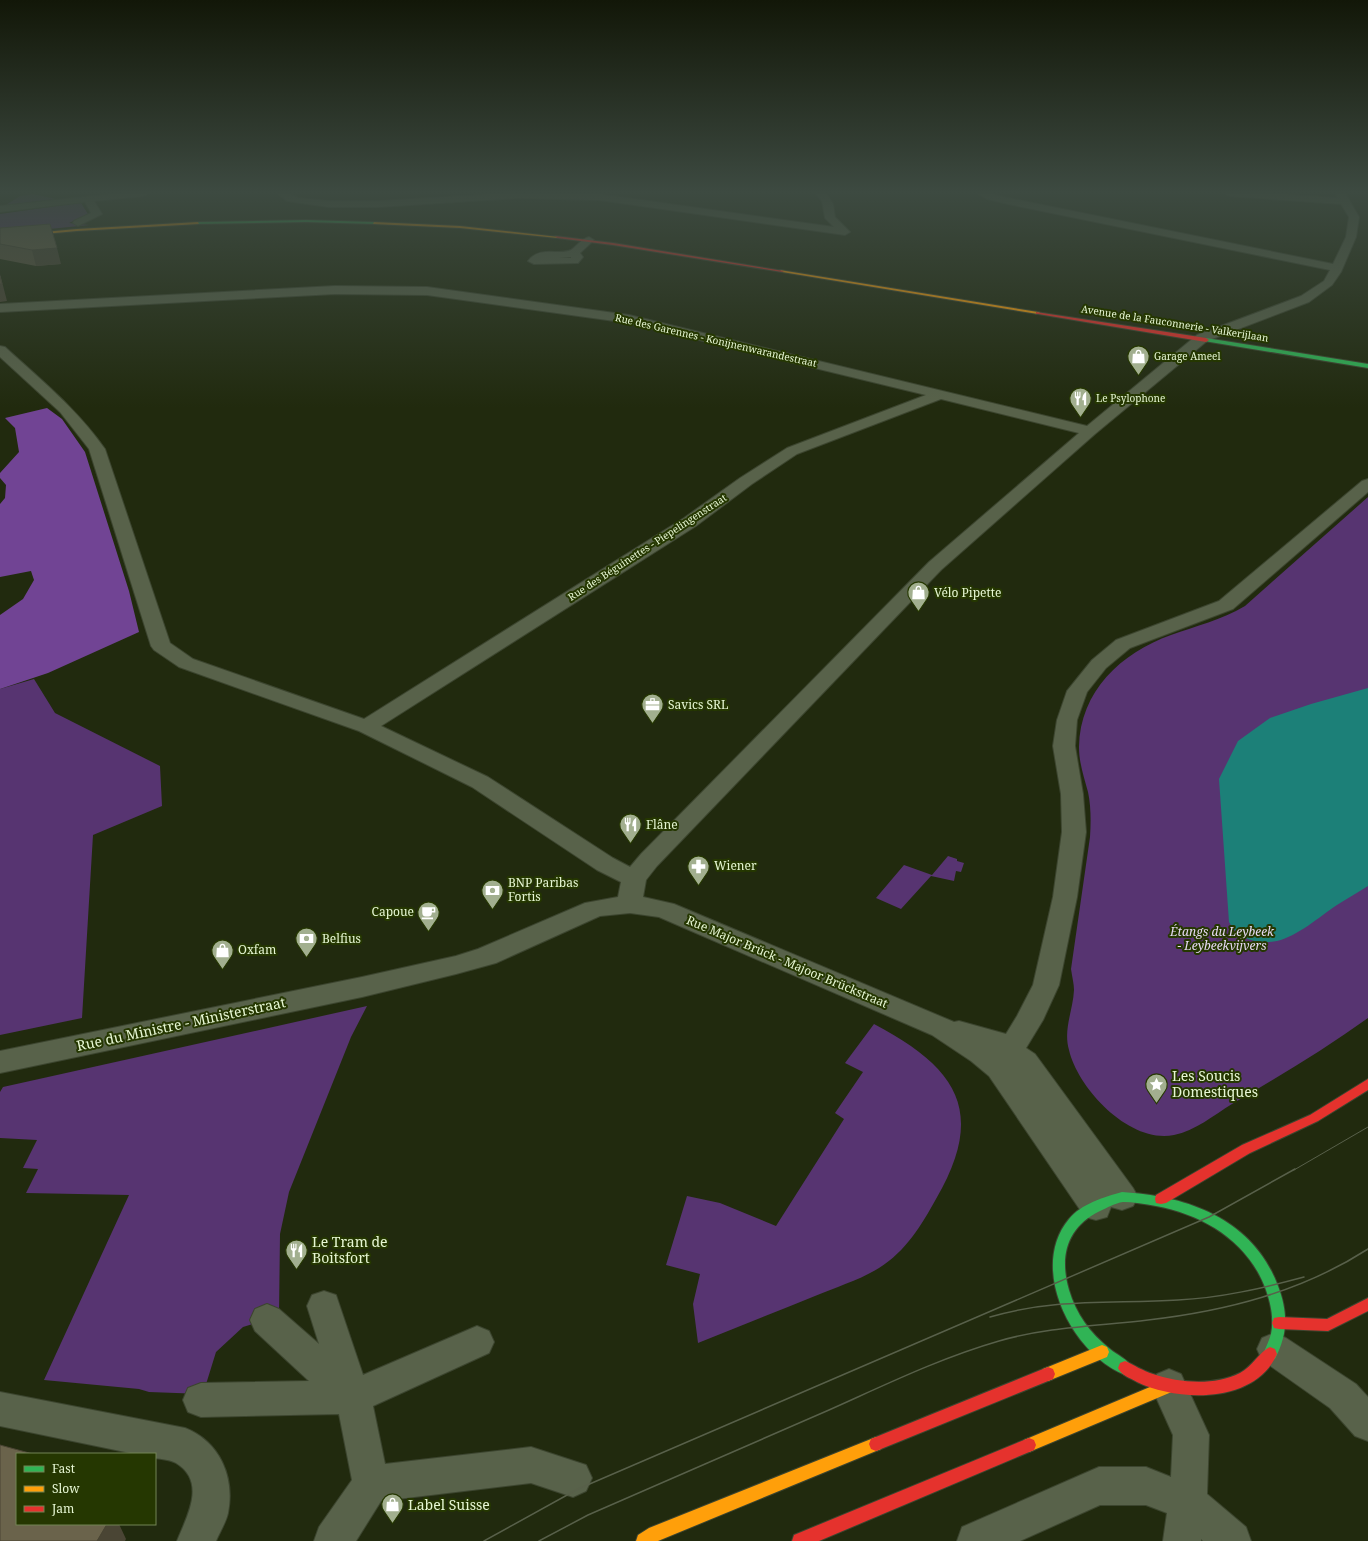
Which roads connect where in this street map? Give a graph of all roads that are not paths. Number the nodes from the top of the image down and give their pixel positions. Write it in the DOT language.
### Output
graph roads {
  1 [pos="745,265"];
  2 [pos="1323,265"];
  3 [pos="1338,265"];
  4 [pos="1337,268"];
  5 [pos="0,308"];
  6 [pos="1202,338"];
  7 [pos="0,350"];
  8 [pos="1368,366"];
  9 [pos="942,394"];
  10 [pos="1090,431"];
  11 [pos="1368,484"];
  12 [pos="366,727"];
  13 [pos="634,879"];
  14 [pos="629,904"];
  15 [pos="362,987"];
  16 [pos="1004,1060"];
  17 [pos="0,1062"];
  18 [pos="1368,1084"];
  19 [pos="1161,1199"];
  20 [pos="1109,1202"];
  21 [pos="1368,1304"];
  22 [pos="324,1306"];
  23 [pos="267,1320"];
  24 [pos="1276,1336"];
  25 [pos="477,1342"];
  26 [pos="1102,1352"];
  27 [pos="1169,1386"];
  28 [pos="353,1397"];
  29 [pos="201,1400"];
  30 [pos="0,1409"];
  31 [pos="1368,1423"];
  32 [pos="573,1478"];
  33 [pos="371,1484"];
  34 [pos="1188,1502"];
  35 [pos="196,1541"];
  36 [pos="333,1541"];
  37 [pos="644,1541"];
  38 [pos="800,1541"];
  39 [pos="976,1541"];
  40 [pos="1182,1541"];
  41 [pos="1232,1541"];
  1 -- 6 [label="street, Avenue de la Fauconnerie - Valkerijlaan"];
  2 -- 4 [label="street"];
  3 -- 4 [label="street"];
  4 -- 6 [label="street"];
  5 -- 9 [label="street, Rue des Garennes - Konijnenwarandestraat"];
  6 -- 8 [label="street, Avenue de la Fauconnerie - Valkerijlaan"];
  6 -- 10 [label="street"];
  7 -- 12 [label="street"];
  9 -- 10 [label="street, Rue des Garennes - Konijnenwarandestraat"];
  9 -- 12 [label="street, Rue des Béguinettes - Piepelingenstraat"];
  10 -- 13 [label="street"];
  11 -- 16 [label="street"];
  12 -- 13 [label="street"];
  13 -- 14 [label="street"];
  14 -- 15 [label="street, Rue Major Brück - Majoor Brückstraat"];
  14 -- 16 [label="street, Rue Major Brück - Majoor Brückstraat"];
  15 -- 17 [label="street, Rue du Ministre - Ministerstraat"];
  16 -- 20 [label="street, Rue Major Brück - Majoor Brückstraat"];
  18 -- 19 [label="street"];
  19 -- 20 [label="street"];
  19 -- 24 [label="street"];
  20 -- 26 [label="street"];
  21 -- 24 [label="street"];
  22 -- 28 [label="street"];
  23 -- 28 [label="street"];
  24 -- 27 [label="street"];
  24 -- 31 [label="street"];
  25 -- 28 [label="street"];
  26 -- 27 [label="street"];
  26 -- 37 [label="street"];
  27 -- 34 [label="street"];
  27 -- 38 [label="street"];
  28 -- 29 [label="street"];
  28 -- 33 [label="street"];
  30 -- 35 [label="street"];
  32 -- 33 [label="street"];
  33 -- 36 [label="street"];
  34 -- 39 [label="street"];
  34 -- 40 [label="street"];
  34 -- 41 [label="street"];
}
